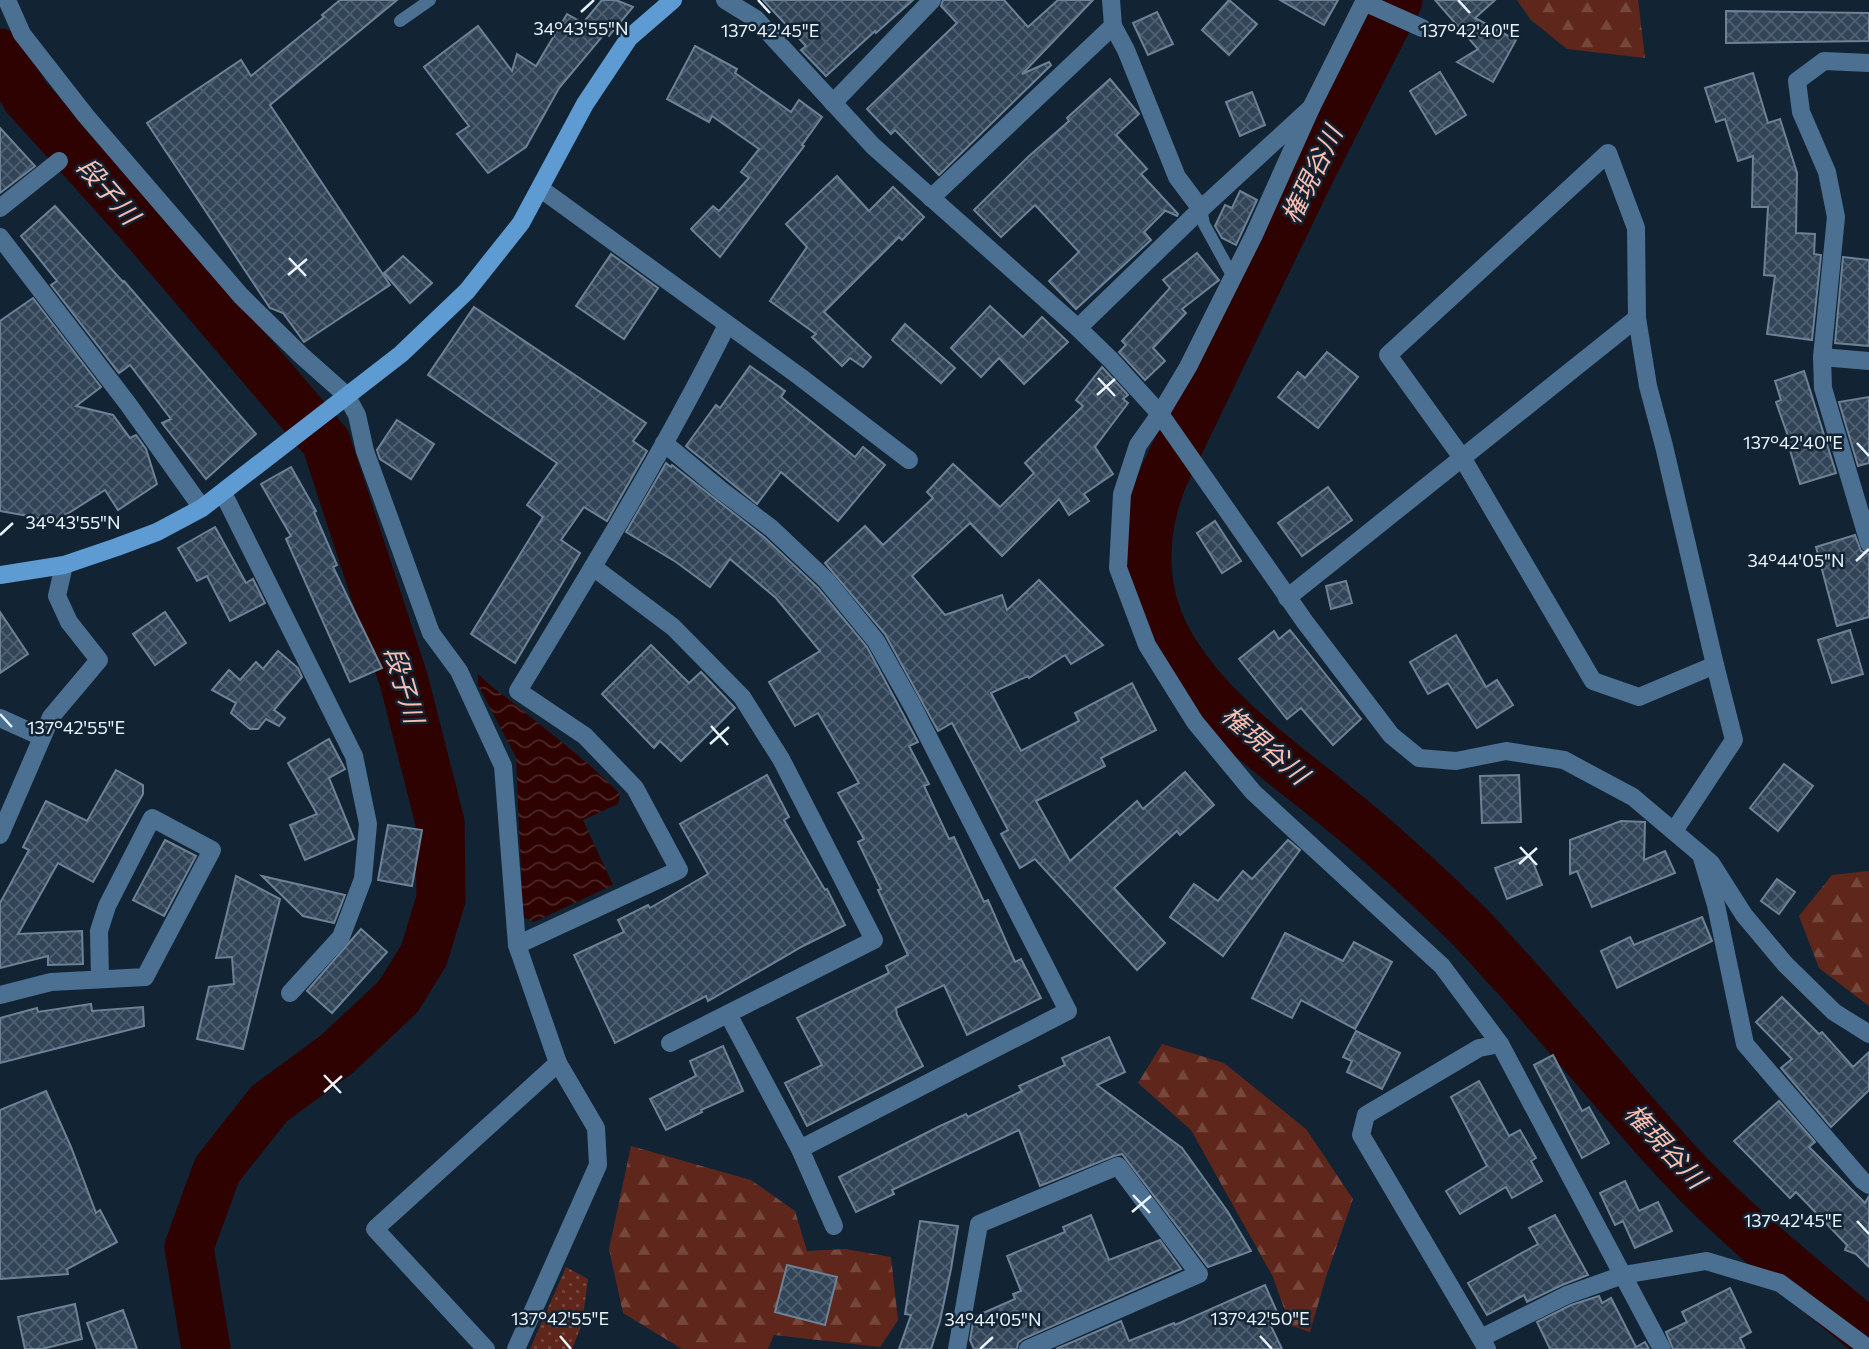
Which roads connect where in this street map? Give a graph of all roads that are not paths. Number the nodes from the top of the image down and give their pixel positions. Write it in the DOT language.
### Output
graph roads {
  1 [pos="7,0"];
  2 [pos="430,0"];
  3 [pos="673,0"];
  4 [pos="725,0"];
  5 [pos="932,0"];
  6 [pos="1111,0"];
  7 [pos="1364,1"];
  8 [pos="400,21"];
  9 [pos="1113,26"];
  10 [pos="1422,28"];
  11 [pos="1869,64"];
  12 [pos="833,103"];
  13 [pos="1311,108"];
  14 [pos="59,161"];
  15 [pos="541,189"];
  16 [pos="931,198"];
  17 [pos="0,208"];
  18 [pos="1201,209"];
  19 [pos="0,237"];
  20 [pos="1233,277"];
  21 [pos="1637,318"];
  22 [pos="727,325"];
  23 [pos="1078,328"];
  24 [pos="1822,357"];
  25 [pos="1869,361"];
  26 [pos="340,400"];
  27 [pos="1160,414"];
  28 [pos="664,443"];
  29 [pos="1463,459"];
  30 [pos="909,460"];
  31 [pos="223,494"];
  32 [pos="202,508"];
  33 [pos="1869,543"];
  34 [pos="64,565"];
  35 [pos="593,568"];
  36 [pos="0,575"];
  37 [pos="1287,598"];
  38 [pos="1715,665"];
  39 [pos="0,718"];
  40 [pos="42,737"];
  41 [pos="1674,831"];
  42 [pos="0,835"];
  43 [pos="1700,852"];
  44 [pos="517,945"];
  45 [pos="100,978"];
  46 [pos="290,993"];
  47 [pos="0,995"];
  48 [pos="728,1014"];
  49 [pos="1869,1034"];
  50 [pos="670,1043"];
  51 [pos="1500,1044"];
  52 [pos="558,1063"];
  53 [pos="800,1149"];
  54 [pos="1869,1185"];
  55 [pos="834,1226"];
  56 [pos="1623,1275"];
  57 [pos="1484,1343"];
  58 [pos="486,1349"];
  59 [pos="516,1349"];
  60 [pos="957,1349"];
  61 [pos="1028,1349"];
  62 [pos="1662,1349"];
  63 [pos="1869,1349"];
  1 -- 26 [label="street"];
  2 -- 8 [label="lane"];
  3 -- 15 [label="street"];
  4 -- 12 [label="street"];
  5 -- 12 [label="street"];
  6 -- 9 [label="street"];
  7 -- 10 [label="street"];
  7 -- 13 [label="street"];
  9 -- 16 [label="street"];
  9 -- 18 [label="street"];
  11 -- 24 [label="street"];
  12 -- 16 [label="street"];
  13 -- 18 [label="street"];
  13 -- 20 [label="street"];
  14 -- 17 [label="street"];
  15 -- 22 [label="street"];
  15 -- 26 [label="street"];
  16 -- 23 [label="street"];
  18 -- 20 [label="lane"];
  18 -- 23 [label="street"];
  19 -- 32 [label="street"];
  20 -- 27 [label="street"];
  21 -- 29 [label="street"];
  21 -- 29 [label="street"];
  21 -- 38 [label="street"];
  22 -- 28 [label="street"];
  22 -- 30 [label="street"];
  23 -- 27 [label="street"];
  24 -- 25 [label="street"];
  24 -- 33 [label="street"];
  26 -- 31 [label="street"];
  26 -- 44 [label="street"];
  27 -- 37 [label="street"];
  27 -- 51 [label="street"];
  28 -- 35 [label="street"];
  28 -- 53 [label="street"];
  29 -- 37 [label="street"];
  29 -- 38 [label="street"];
  31 -- 32 [label="street"];
  31 -- 46 [label="street"];
  32 -- 34 [label="street"];
  34 -- 36 [label="street"];
  34 -- 40 [label="street"];
  35 -- 44 [label="street"];
  35 -- 48 [label="street"];
  37 -- 41 [label="street"];
  38 -- 41 [label="street"];
  39 -- 40 [label="street"];
  40 -- 42 [label="street"];
  41 -- 43 [label="street"];
  43 -- 49 [label="street"];
  43 -- 54 [label="street"];
  44 -- 52 [label="street"];
  45 -- 45 [label="street"];
  45 -- 47 [label="street"];
  48 -- 50 [label="street"];
  48 -- 53 [label="street"];
  51 -- 56 [label="street"];
  51 -- 57 [label="street"];
  52 -- 58 [label="street"];
  52 -- 59 [label="street"];
  53 -- 55 [label="street"];
  56 -- 57 [label="street"];
  56 -- 62 [label="street"];
  56 -- 63 [label="street"];
  60 -- 61 [label="street"];
}
